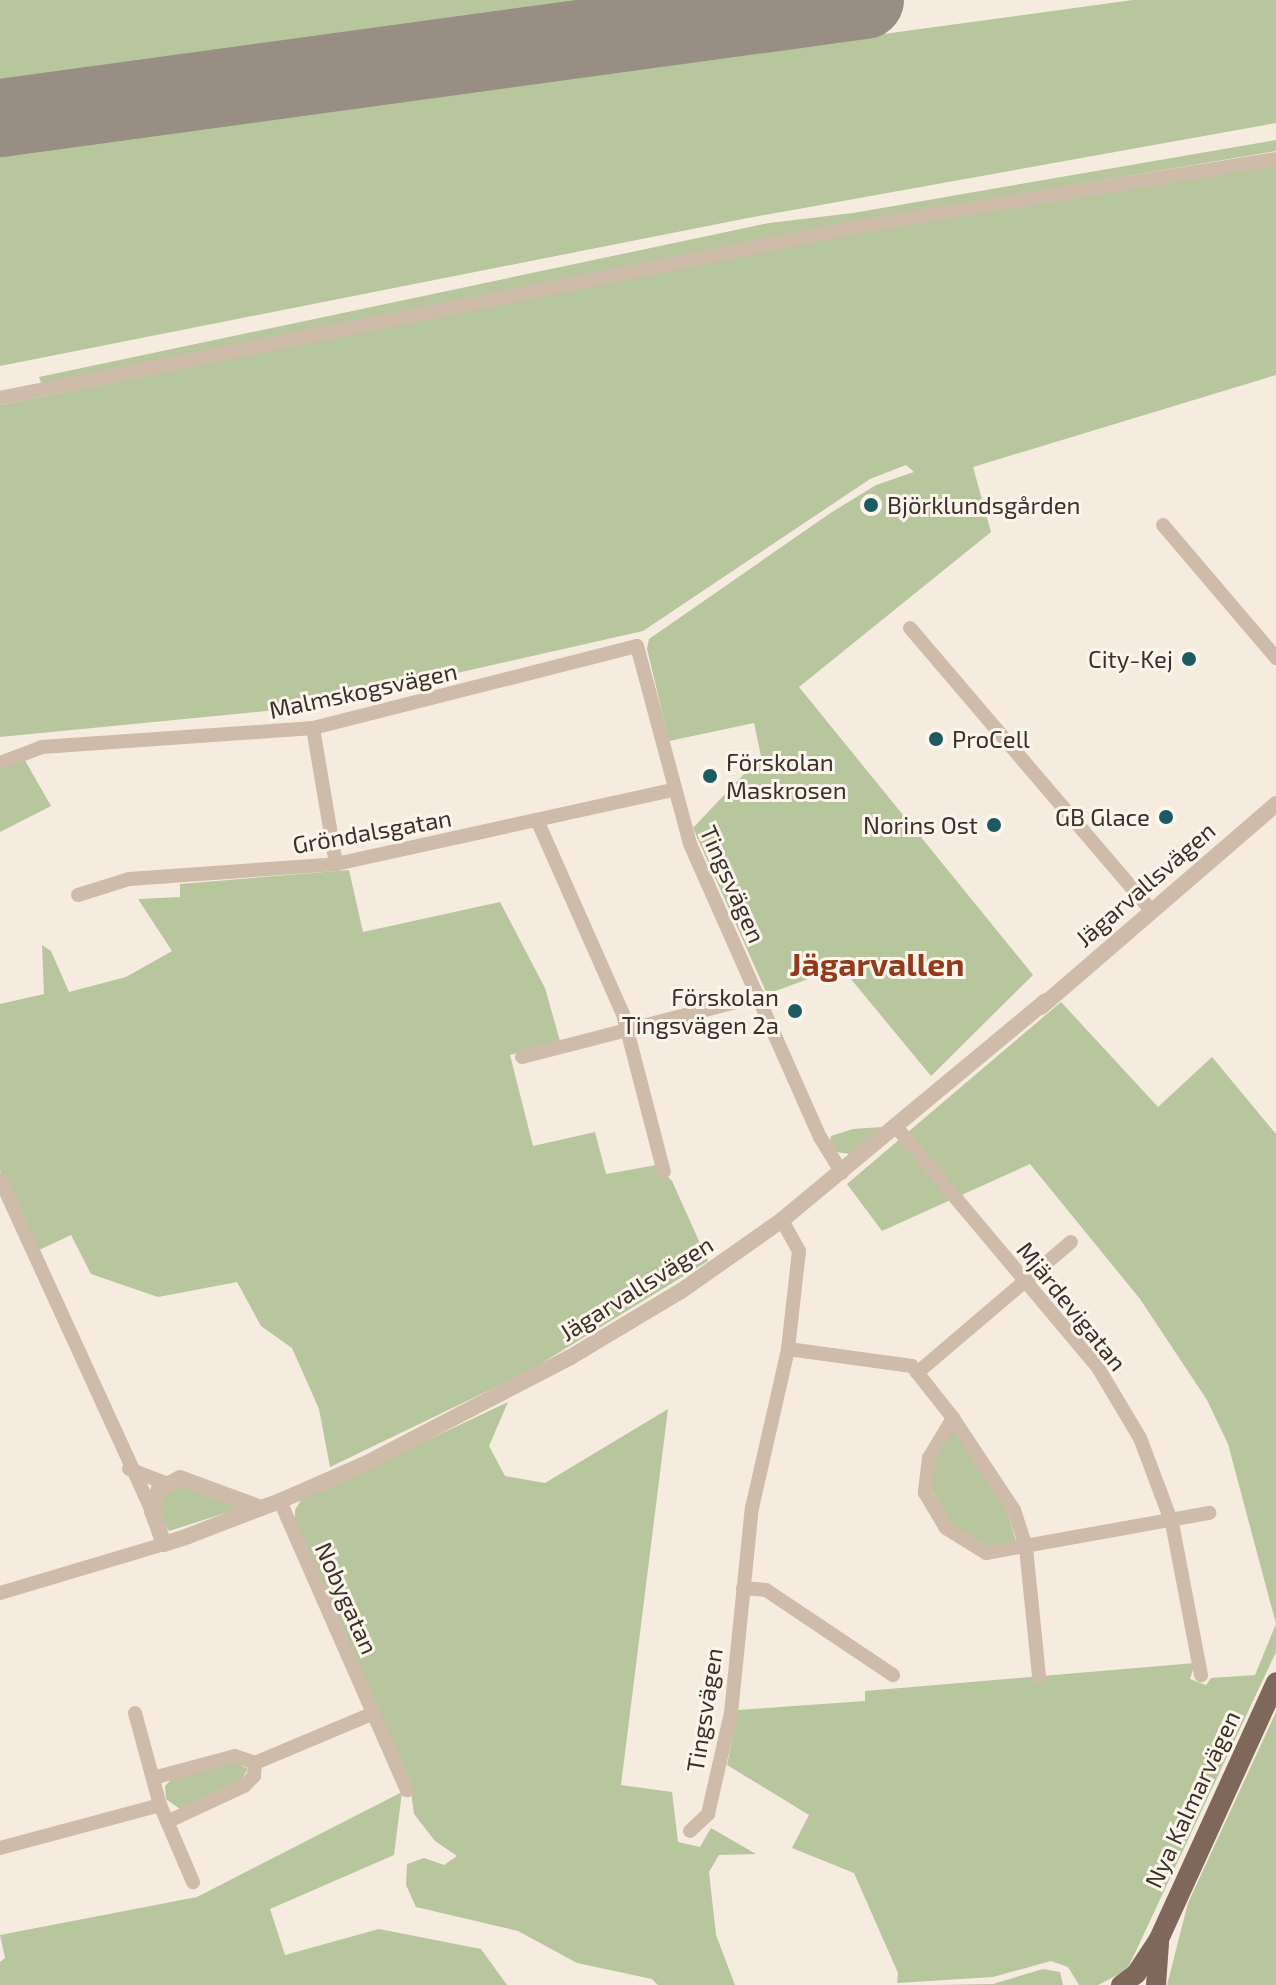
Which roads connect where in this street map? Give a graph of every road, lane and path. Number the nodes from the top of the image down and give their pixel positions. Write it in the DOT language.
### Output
graph roads {
  1 [pos="1276,159"];
  2 [pos="0,398"];
  3 [pos="1163,525"];
  4 [pos="910,628"];
  5 [pos="637,646"];
  6 [pos="1276,658"];
  7 [pos="313,728"];
  8 [pos="0,763"];
  9 [pos="673,790"];
  10 [pos="1276,804"];
  11 [pos="537,820"];
  12 [pos="336,864"];
  13 [pos="78,895"];
  14 [pos="1151,910"];
  15 [pos="759,996"];
  16 [pos="629,1030"];
  17 [pos="522,1057"];
  18 [pos="897,1128"];
  19 [pos="664,1172"];
  20 [pos="842,1173"];
  21 [pos="0,1179"];
  22 [pos="782,1220"];
  23 [pos="1071,1242"];
  24 [pos="1026,1281"];
  25 [pos="788,1349"];
  26 [pos="917,1373"];
  27 [pos="953,1418"];
  28 [pos="128,1469"];
  29 [pos="165,1483"];
  30 [pos="280,1501"];
  31 [pos="261,1508"];
  32 [pos="152,1511"];
  33 [pos="1209,1513"];
  34 [pos="1172,1523"];
  35 [pos="164,1544"];
  36 [pos="1026,1548"];
  37 [pos="743,1588"];
  38 [pos="0,1593"];
  39 [pos="893,1675"];
  40 [pos="1201,1675"];
  41 [pos="1039,1677"];
  42 [pos="1276,1682"];
  43 [pos="135,1713"];
  44 [pos="374,1713"];
  45 [pos="255,1763"];
  46 [pos="153,1778"];
  47 [pos="407,1790"];
  48 [pos="160,1805"];
  49 [pos="169,1821"];
  50 [pos="690,1831"];
  51 [pos="0,1848"];
  52 [pos="193,1882"];
  53 [pos="1159,1939"];
  54 [pos="1121,1985"];
  55 [pos="1156,1985"];
  1 -- 2 [label="street"];
  3 -- 6 [label="street"];
  4 -- 14 [label="street"];
  5 -- 7 [label="street, Malmskogsvägen"];
  5 -- 9 [label="street, Tingsvägen"];
  7 -- 8 [label="street, Malmskogsvägen"];
  7 -- 12 [label="street"];
  9 -- 11 [label="street, Gröndalsgatan"];
  9 -- 15 [label="street, Tingsvägen"];
  10 -- 14 [label="street, Jägarvallsvägen"];
  11 -- 12 [label="street, Gröndalsgatan"];
  11 -- 16 [label="street"];
  12 -- 13 [label="street, Gröndalsgatan"];
  14 -- 18 [label="street, Jägarvallsvägen"];
  15 -- 16 [label="street"];
  15 -- 20 [label="street, Tingsvägen"];
  16 -- 17 [label="street"];
  16 -- 19 [label="street"];
  18 -- 20 [label="street, Jägarvallsvägen"];
  18 -- 24 [label="street, Mjärdevigatan"];
  20 -- 22 [label="street, Jägarvallsvägen"];
  21 -- 28 [label="street"];
  22 -- 25 [label="street, Tingsvägen"];
  22 -- 30 [label="street, Jägarvallsvägen"];
  23 -- 24 [label="street"];
  24 -- 26 [label="street"];
  24 -- 34 [label="street, Mjärdevigatan"];
  25 -- 26 [label="street"];
  25 -- 37 [label="street, Tingsvägen"];
  26 -- 27 [label="street"];
  27 -- 36 [label="street"];
  27 -- 36 [label="street"];
  28 -- 29 [label="street"];
  28 -- 32 [label="street"];
  29 -- 31 [label="street"];
  29 -- 32 [label="street"];
  30 -- 31 [label="street, Jägarvallsvägen"];
  30 -- 44 [label="street, Nobygatan"];
  31 -- 35 [label="street, Jägarvallsvägen"];
  32 -- 35 [label="street"];
  33 -- 34 [label="street"];
  34 -- 36 [label="street"];
  34 -- 40 [label="street, Mjärdevigatan"];
  35 -- 38 [label="street"];
  36 -- 41 [label="street"];
  37 -- 39 [label="street"];
  37 -- 50 [label="street, Tingsvägen"];
  42 -- 53 [label="main road, Nya Kalmarvägen"];
  43 -- 46 [label="street"];
  44 -- 45 [label="street"];
  44 -- 47 [label="street, Nobygatan"];
  45 -- 46 [label="street"];
  45 -- 49 [label="street"];
  46 -- 48 [label="street"];
  48 -- 49 [label="street"];
  48 -- 51 [label="street"];
  49 -- 52 [label="street"];
  53 -- 54 [label="main road, Nya Kalmarvägen"];
  53 -- 55 [label="main road, Nya Kalmarvägen"];
}
